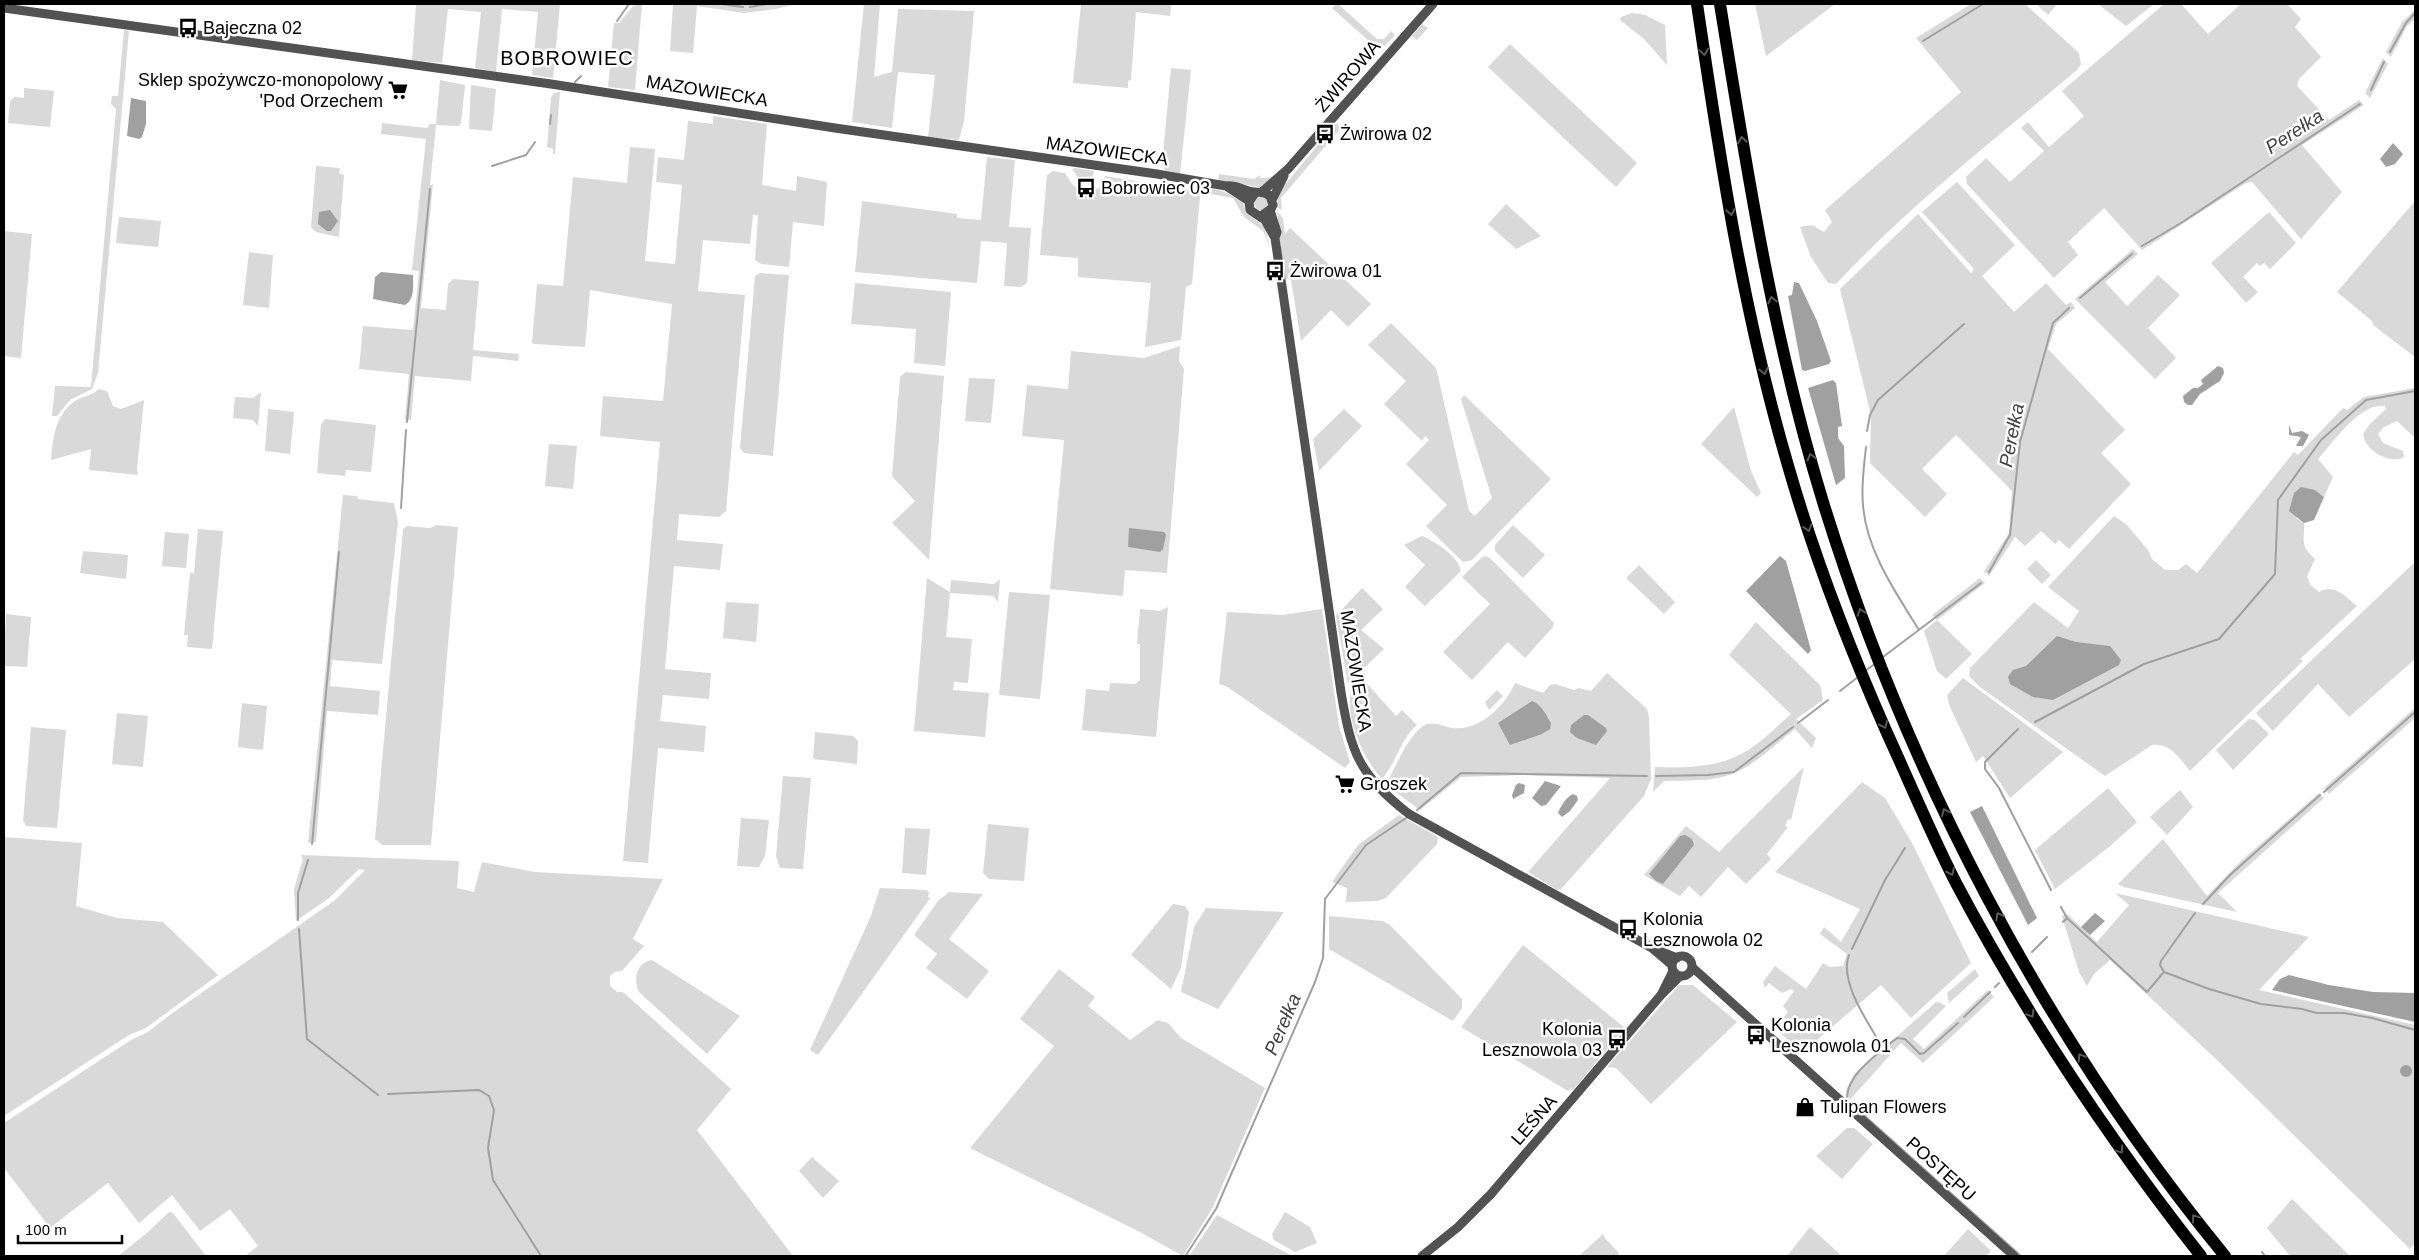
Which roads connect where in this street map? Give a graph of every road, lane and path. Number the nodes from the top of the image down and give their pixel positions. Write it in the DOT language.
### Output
graph roads {
  1 [pos="1433,4"];
  2 [pos="1697,4"];
  3 [pos="1720,4"];
  4 [pos="4,8"];
  5 [pos="1288,169"];
  6 [pos="1226,186"];
  7 [pos="1259,192"];
  8 [pos="1272,200"];
  9 [pos="1249,201"];
  10 [pos="1270,210"];
  11 [pos="1261,216"];
  12 [pos="1275,238"];
  13 [pos="1680,969"];
  14 [pos="1422,1256"];
  15 [pos="2014,1256"];
  16 [pos="2201,1256"];
  17 [pos="2224,1256"];
  1 -- 5 [label="street, ŻWIROWA"];
  2 -- 16 [label="highway, one-way"];
  17 -- 3 [label="highway, one-way"];
  4 -- 6 [label="street, MAZOWIECKA"];
  5 -- 7 [label="street, ŻWIROWA"];
  5 -- 8 [label="street, ŻWIROWA"];
  6 -- 7 [label="street, MAZOWIECKA"];
  6 -- 9 [label="street, MAZOWIECKA"];
  7 -- 8 [label="street, MAZOWIECKA"];
  7 -- 9 [label="street"];
  8 -- 10 [label="street, MAZOWIECKA"];
  9 -- 11 [label="street, MAZOWIECKA"];
  10 -- 11 [label="street"];
  10 -- 12 [label="street, MAZOWIECKA"];
  11 -- 12 [label="street, MAZOWIECKA"];
  12 -- 13 [label="street, MAZOWIECKA"];
  13 -- 14 [label="street, LEŚNA"];
  13 -- 15 [label="street, POSTĘPU"];
}
